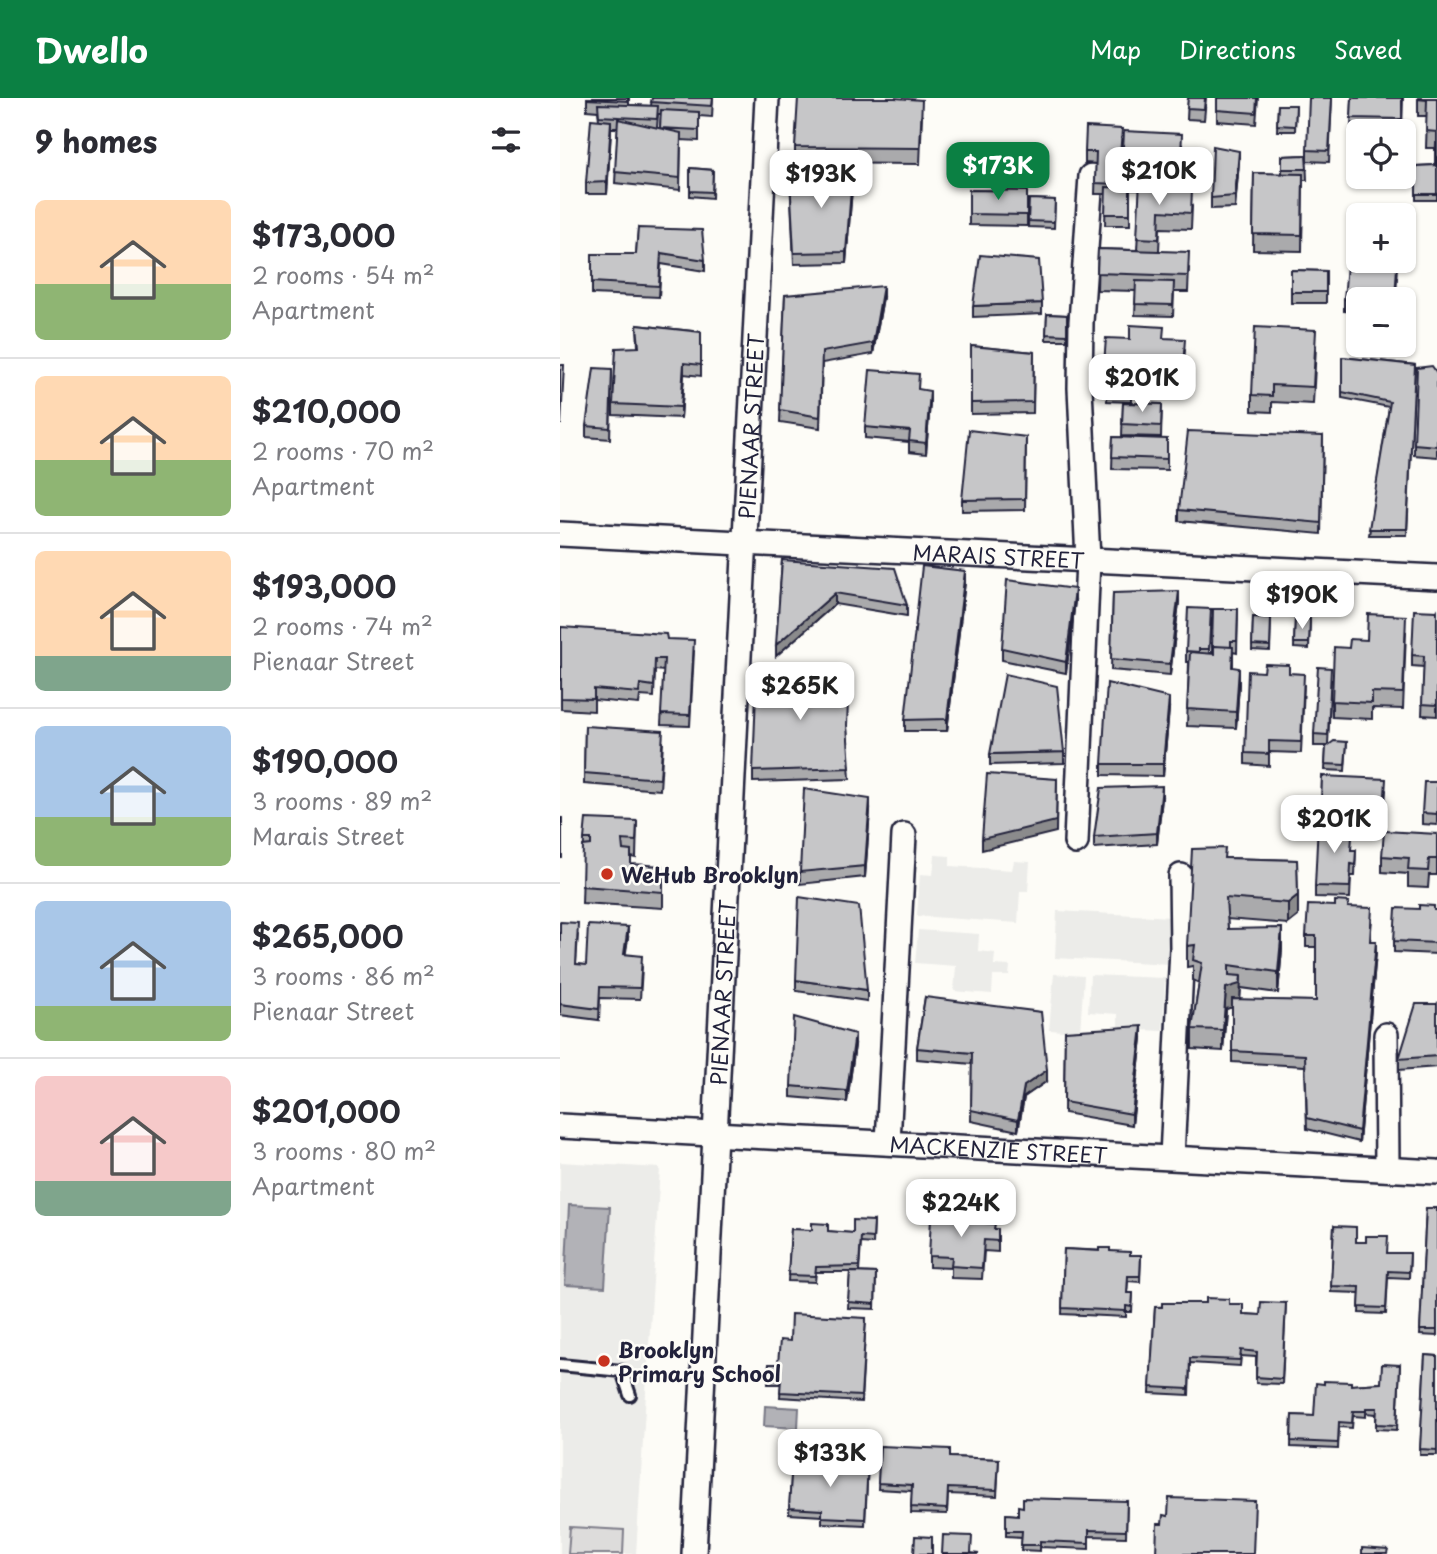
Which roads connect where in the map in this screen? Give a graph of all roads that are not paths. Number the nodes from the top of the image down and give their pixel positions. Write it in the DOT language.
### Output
graph roads {
  1 [pos="767,98"];
  2 [pos="1091,176"];
  3 [pos="560,534"];
  4 [pos="745,542"];
  5 [pos="1088,560"];
  6 [pos="1437,578"];
  7 [pos="904,835"];
  8 [pos="1076,842"];
  9 [pos="1181,876"];
  10 [pos="1386,1035"];
  11 [pos="560,1126"];
  12 [pos="715,1134"];
  13 [pos="888,1142"];
  14 [pos="1172,1157"];
  15 [pos="1387,1169"];
  16 [pos="1437,1172"];
  17 [pos="560,1365"];
  18 [pos="630,1395"];
  19 [pos="694,1554"];
  1 -- 4 [label="street, PIENAAR STREET"];
  2 -- 5 [label="street"];
  3 -- 4 [label="street, MARAIS STREET"];
  4 -- 5 [label="street, MARAIS STREET"];
  4 -- 12 [label="street, PIENAAR STREET"];
  5 -- 6 [label="street, MARAIS STREET"];
  5 -- 8 [label="street"];
  7 -- 13 [label="street"];
  9 -- 14 [label="street"];
  10 -- 15 [label="street"];
  11 -- 12 [label="street, MACKENZIE STREET"];
  12 -- 13 [label="street, MACKENZIE STREET"];
  12 -- 19 [label="street, PIENAAR STREET"];
  13 -- 14 [label="street, MACKENZIE STREET"];
  14 -- 15 [label="street, MACKENZIE STREET"];
  15 -- 16 [label="street, MACKENZIE STREET"];
  17 -- 18 [label="lane"];
}
